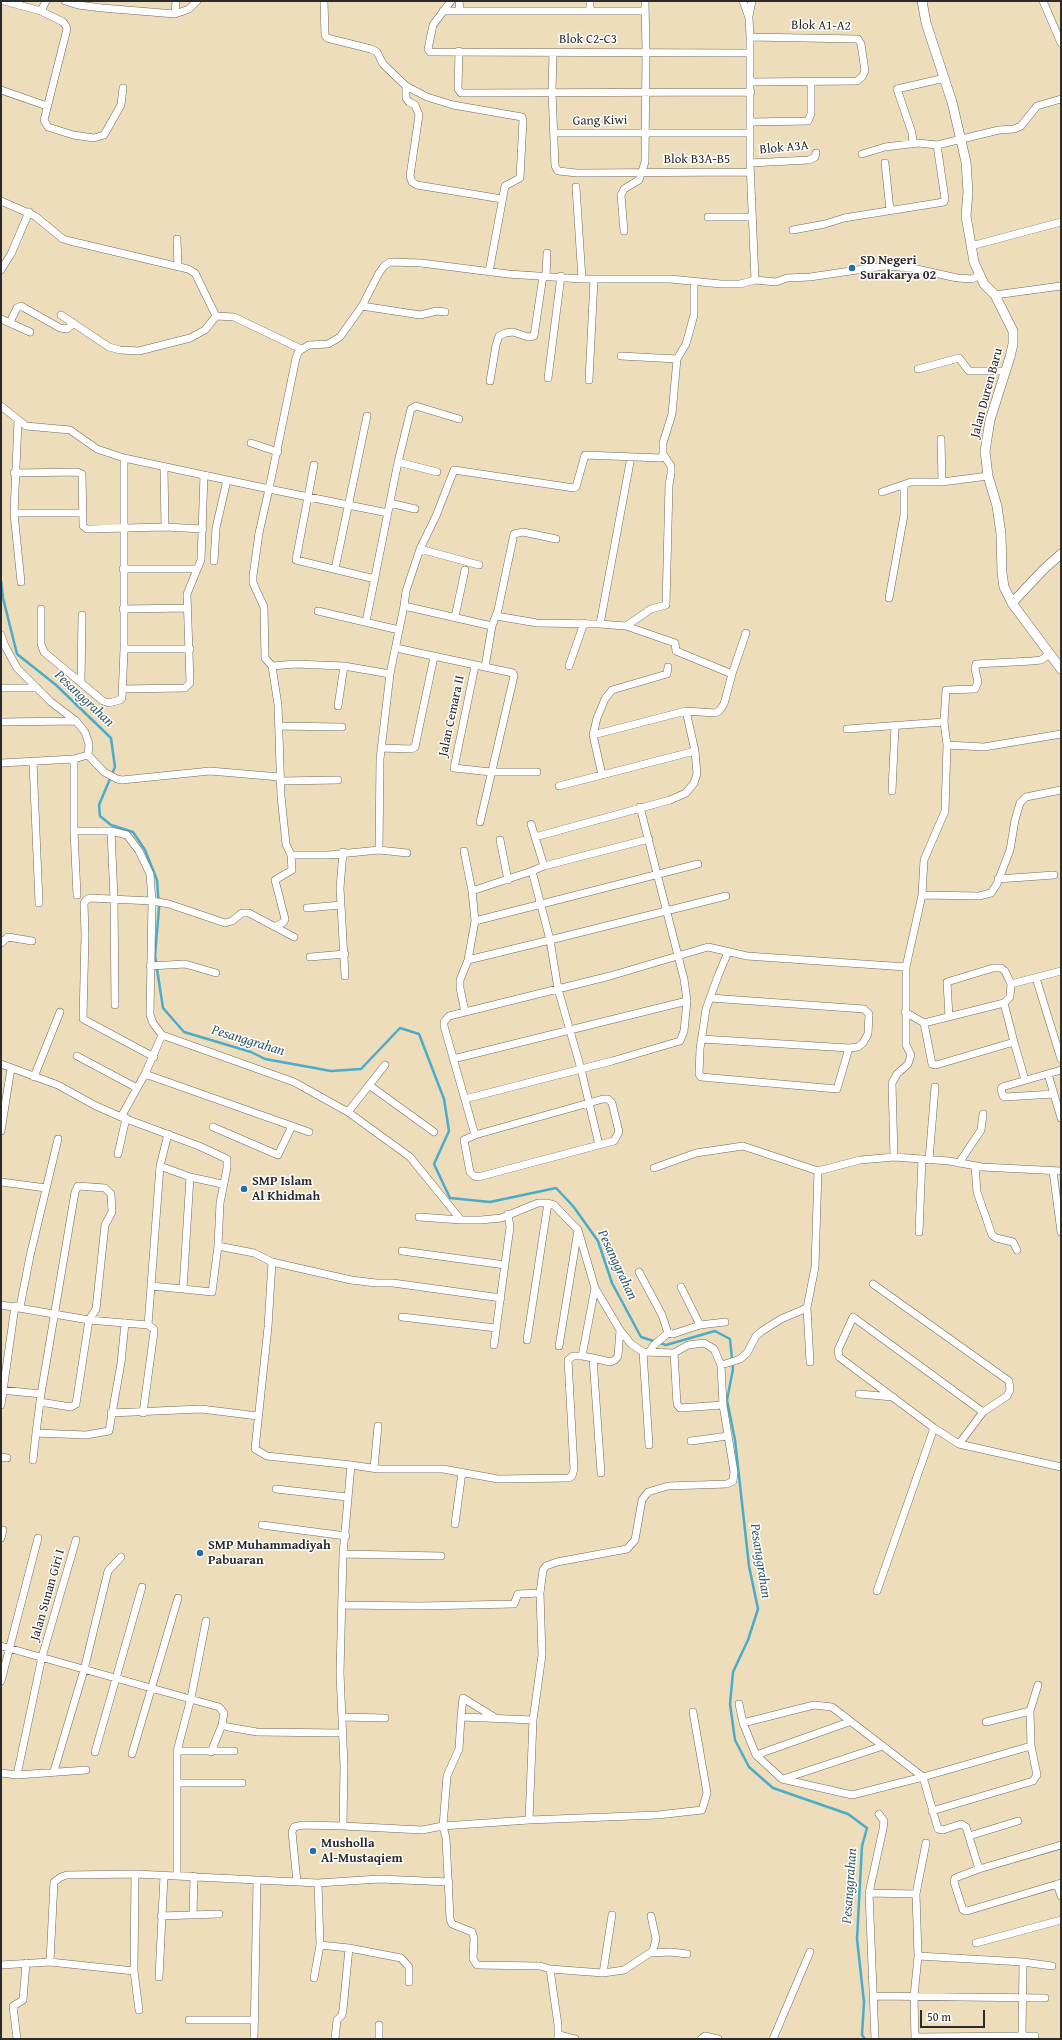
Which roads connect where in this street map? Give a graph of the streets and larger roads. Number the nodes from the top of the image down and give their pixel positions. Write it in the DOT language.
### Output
graph roads {
  1 [pos="4,1"];
  2 [pos="46,1"];
  3 [pos="65,1"];
  4 [pos="176,1"];
  5 [pos="197,1"];
  6 [pos="324,1"];
  7 [pos="451,1"];
  8 [pos="460,1"];
  9 [pos="590,1"];
  10 [pos="645,1"];
  11 [pos="743,1"];
  12 [pos="752,1"];
  13 [pos="922,1"];
  14 [pos="1043,1"];
  15 [pos="103,5"];
  16 [pos="41,11"];
  17 [pos="443,11"];
  18 [pos="460,11"];
  19 [pos="590,11"];
  20 [pos="645,11"];
  21 [pos="175,14"];
  22 [pos="749,18"];
  23 [pos="750,37"];
  24 [pos="1061,43"];
  25 [pos="459,51"];
  26 [pos="553,52"];
  27 [pos="646,52"];
  28 [pos="750,53"];
  29 [pos="945,78"];
  30 [pos="750,82"];
  31 [pos="811,82"];
  32 [pos="406,86"];
  33 [pos="123,88"];
  34 [pos="1,90"];
  35 [pos="552,92"];
  36 [pos="645,92"];
  37 [pos="751,92"];
  38 [pos="1061,99"];
  39 [pos="47,106"];
  40 [pos="750,122"];
  41 [pos="645,132"];
  42 [pos="555,133"];
  43 [pos="750,133"];
  44 [pos="961,139"];
  45 [pos="913,143"];
  46 [pos="937,144"];
  47 [pos="816,153"];
  48 [pos="862,154"];
  49 [pos="750,162"];
  50 [pos="885,163"];
  51 [pos="643,172"];
  52 [pos="750,172"];
  53 [pos="576,187"];
  54 [pos="502,199"];
  55 [pos="1,201"];
  56 [pos="890,210"];
  57 [pos="29,212"];
  58 [pos="752,217"];
  59 [pos="708,218"];
  60 [pos="1061,222"];
  61 [pos="793,230"];
  62 [pos="624,231"];
  63 [pos="177,239"];
  64 [pos="971,246"];
  65 [pos="546,253"];
  66 [pos="178,267"];
  67 [pos="1,270"];
  68 [pos="489,272"];
  69 [pos="980,275"];
  70 [pos="544,276"];
  71 [pos="561,276"];
  72 [pos="582,279"];
  73 [pos="594,279"];
  74 [pos="755,280"];
  75 [pos="694,281"];
  76 [pos="1061,286"];
  77 [pos="995,294"];
  78 [pos="362,306"];
  79 [pos="445,312"];
  80 [pos="61,315"];
  81 [pos="1,319"];
  82 [pos="214,319"];
  83 [pos="10,322"];
  84 [pos="73,324"];
  85 [pos="30,332"];
  86 [pos="299,353"];
  87 [pos="621,356"];
  88 [pos="677,359"];
  89 [pos="918,369"];
  90 [pos="1006,371"];
  91 [pos="548,378"];
  92 [pos="589,380"];
  93 [pos="490,381"];
  94 [pos="1,406"];
  95 [pos="368,416"];
  96 [pos="459,419"];
  97 [pos="18,421"];
  98 [pos="941,439"];
  99 [pos="251,443"];
  100 [pos="278,452"];
  101 [pos="663,454"];
  102 [pos="631,457"];
  103 [pos="124,458"];
  104 [pos="398,462"];
  105 [pos="314,465"];
  106 [pos="164,468"];
  107 [pos="437,472"];
  108 [pos="14,473"];
  109 [pos="204,475"];
  110 [pos="988,476"];
  111 [pos="228,480"];
  112 [pos="942,482"];
  113 [pos="904,486"];
  114 [pos="269,489"];
  115 [pos="882,492"];
  116 [pos="308,497"];
  117 [pos="390,502"];
  118 [pos="348,504"];
  119 [pos="416,509"];
  120 [pos="14,513"];
  121 [pos="83,513"];
  122 [pos="388,513"];
  123 [pos="124,527"];
  124 [pos="165,527"];
  125 [pos="203,529"];
  126 [pos="556,539"];
  127 [pos="420,549"];
  128 [pos="1061,554"];
  129 [pos="214,561"];
  130 [pos="479,565"];
  131 [pos="123,569"];
  132 [pos="197,569"];
  133 [pos="335,569"];
  134 [pos="465,570"];
  135 [pos="375,579"];
  136 [pos="21,582"];
  137 [pos="889,598"];
  138 [pos="1012,603"];
  139 [pos="404,606"];
  140 [pos="187,608"];
  141 [pos="41,609"];
  142 [pos="123,609"];
  143 [pos="318,612"];
  144 [pos="82,615"];
  145 [pos="496,616"];
  146 [pos="455,617"];
  147 [pos="366,622"];
  148 [pos="584,623"];
  149 [pos="600,624"];
  150 [pos="492,626"];
  151 [pos="626,626"];
  152 [pos="399,630"];
  153 [pos="1,634"];
  154 [pos="746,634"];
  155 [pos="396,648"];
  156 [pos="124,649"];
  157 [pos="190,649"];
  158 [pos="1050,654"];
  159 [pos="434,657"];
  160 [pos="272,666"];
  161 [pos="344,666"];
  162 [pos="475,666"];
  163 [pos="569,666"];
  164 [pos="484,667"];
  165 [pos="668,667"];
  166 [pos="1061,669"];
  167 [pos="390,674"];
  168 [pos="732,674"];
  169 [pos="81,681"];
  170 [pos="1,688"];
  171 [pos="37,688"];
  172 [pos="123,689"];
  173 [pos="338,706"];
  174 [pos="686,711"];
  175 [pos="76,721"];
  176 [pos="1,722"];
  177 [pos="944,722"];
  178 [pos="280,726"];
  179 [pos="894,726"];
  180 [pos="342,727"];
  181 [pos="847,729"];
  182 [pos="1061,734"];
  183 [pos="593,736"];
  184 [pos="947,745"];
  185 [pos="381,748"];
  186 [pos="695,751"];
  187 [pos="88,755"];
  188 [pos="74,759"];
  189 [pos="33,762"];
  190 [pos="1,763"];
  191 [pos="491,772"];
  192 [pos="537,772"];
  193 [pos="602,774"];
  194 [pos="280,779"];
  195 [pos="338,780"];
  196 [pos="559,786"];
  197 [pos="1061,790"];
  198 [pos="892,791"];
  199 [pos="640,807"];
  200 [pos="480,822"];
  201 [pos="531,824"];
  202 [pos="74,831"];
  203 [pos="110,831"];
  204 [pos="534,836"];
  205 [pos="649,839"];
  206 [pos="500,840"];
  207 [pos="379,850"];
  208 [pos="464,851"];
  209 [pos="343,852"];
  210 [pos="407,853"];
  211 [pos="291,855"];
  212 [pos="698,864"];
  213 [pos="544,866"];
  214 [pos="532,871"];
  215 [pos="658,873"];
  216 [pos="1054,875"];
  217 [pos="998,879"];
  218 [pos="508,880"];
  219 [pos="472,891"];
  220 [pos="77,895"];
  221 [pos="922,895"];
  222 [pos="726,896"];
  223 [pos="114,899"];
  224 [pos="154,901"];
  225 [pos="39,904"];
  226 [pos="542,904"];
  227 [pos="341,905"];
  228 [pos="307,908"];
  229 [pos="666,910"];
  230 [pos="475,921"];
  231 [pos="276,926"];
  232 [pos="294,937"];
  233 [pos="550,940"];
  234 [pos="32,941"];
  235 [pos="1,943"];
  236 [pos="726,951"];
  237 [pos="345,954"];
  238 [pos="310,957"];
  239 [pos="680,957"];
  240 [pos="468,960"];
  241 [pos="152,965"];
  242 [pos="906,967"];
  243 [pos="1061,971"];
  244 [pos="216,972"];
  245 [pos="345,976"];
  246 [pos="1036,978"];
  247 [pos="1011,984"];
  248 [pos="558,989"];
  249 [pos="710,998"];
  250 [pos="687,1001"];
  251 [pos="1004,1003"];
  252 [pos="115,1005"];
  253 [pos="60,1012"];
  254 [pos="464,1012"];
  255 [pos="905,1012"];
  256 [pos="949,1017"];
  257 [pos="924,1023"];
  258 [pos="570,1031"];
  259 [pos="162,1035"];
  260 [pos="701,1039"];
  261 [pos="1014,1042"];
  262 [pos="848,1048"];
  263 [pos="77,1056"];
  264 [pos="154,1057"];
  265 [pos="453,1059"];
  266 [pos="1061,1059"];
  267 [pos="1,1064"];
  268 [pos="385,1064"];
  269 [pos="11,1068"];
  270 [pos="581,1069"];
  271 [pos="1061,1070"];
  272 [pos="145,1074"];
  273 [pos="1048,1074"];
  274 [pos="34,1077"];
  275 [pos="1025,1080"];
  276 [pos="369,1085"];
  277 [pos="935,1087"];
  278 [pos="137,1088"];
  279 [pos="1054,1094"];
  280 [pos="465,1099"];
  281 [pos="589,1102"];
  282 [pos="348,1112"];
  283 [pos="983,1114"];
  284 [pos="123,1118"];
  285 [pos="1061,1118"];
  286 [pos="292,1126"];
  287 [pos="213,1127"];
  288 [pos="1,1131"];
  289 [pos="309,1132"];
  290 [pos="434,1132"];
  291 [pos="168,1134"];
  292 [pos="475,1135"];
  293 [pos="58,1139"];
  294 [pos="599,1145"];
  295 [pos="118,1154"];
  296 [pos="894,1157"];
  297 [pos="922,1159"];
  298 [pos="929,1160"];
  299 [pos="959,1163"];
  300 [pos="160,1166"];
  301 [pos="975,1166"];
  302 [pos="654,1168"];
  303 [pos="818,1171"];
  304 [pos="1053,1171"];
  305 [pos="1061,1171"];
  306 [pos="190,1177"];
  307 [pos="1,1182"];
  308 [pos="222,1184"];
  309 [pos="46,1188"];
  310 [pos="548,1203"];
  311 [pos="508,1214"];
  312 [pos="419,1217"];
  313 [pos="461,1220"];
  314 [pos="578,1230"];
  315 [pos="919,1232"];
  316 [pos="1061,1232"];
  317 [pos="218,1246"];
  318 [pos="1018,1250"];
  319 [pos="402,1251"];
  320 [pos="272,1262"];
  321 [pos="505,1265"];
  322 [pos="639,1272"];
  323 [pos="874,1284"];
  324 [pos="152,1286"];
  325 [pos="681,1287"];
  326 [pos="595,1288"];
  327 [pos="183,1289"];
  328 [pos="501,1298"];
  329 [pos="1,1305"];
  330 [pos="17,1307"];
  331 [pos="807,1308"];
  332 [pos="56,1315"];
  333 [pos="402,1317"];
  334 [pos="88,1320"];
  335 [pos="725,1322"];
  336 [pos="125,1323"];
  337 [pos="148,1325"];
  338 [pos="700,1325"];
  339 [pos="496,1328"];
  340 [pos="620,1330"];
  341 [pos="668,1333"];
  342 [pos="527,1340"];
  343 [pos="494,1345"];
  344 [pos="559,1346"];
  345 [pos="646,1352"];
  346 [pos="674,1353"];
  347 [pos="582,1356"];
  348 [pos="593,1358"];
  349 [pos="810,1362"];
  350 [pos="725,1364"];
  351 [pos="2,1390"];
  352 [pos="41,1394"];
  353 [pos="859,1394"];
  354 [pos="894,1397"];
  355 [pos="40,1402"];
  356 [pos="1,1405"];
  357 [pos="723,1405"];
  358 [pos="983,1412"];
  359 [pos="111,1413"];
  360 [pos="143,1413"];
  361 [pos="258,1416"];
  362 [pos="378,1426"];
  363 [pos="934,1428"];
  364 [pos="36,1433"];
  365 [pos="728,1436"];
  366 [pos="691,1441"];
  367 [pos="959,1444"];
  368 [pos="649,1445"];
  369 [pos="33,1460"];
  370 [pos="351,1465"];
  371 [pos="1061,1467"];
  372 [pos="374,1468"];
  373 [pos="462,1472"];
  374 [pos="600,1473"];
  375 [pos="276,1489"];
  376 [pos="348,1497"];
  377 [pos="455,1524"];
  378 [pos="262,1525"];
  379 [pos="3,1530"];
  380 [pos="346,1536"];
  381 [pos="1,1538"];
  382 [pos="38,1538"];
  383 [pos="76,1540"];
  384 [pos="343,1554"];
  385 [pos="441,1556"];
  386 [pos="121,1557"];
  387 [pos="142,1587"];
  388 [pos="876,1591"];
  389 [pos="540,1593"];
  390 [pos="178,1598"];
  391 [pos="342,1605"];
  392 [pos="206,1621"];
  393 [pos="1,1646"];
  394 [pos="9,1648"];
  395 [pos="42,1657"];
  396 [pos="84,1670"];
  397 [pos="116,1679"];
  398 [pos="1,1681"];
  399 [pos="1038,1685"];
  400 [pos="151,1687"];
  401 [pos="191,1698"];
  402 [pos="739,1704"];
  403 [pos="1030,1711"];
  404 [pos="692,1712"];
  405 [pos="342,1717"];
  406 [pos="461,1717"];
  407 [pos="385,1718"];
  408 [pos="494,1718"];
  409 [pos="533,1720"];
  410 [pos="849,1722"];
  411 [pos="986,1722"];
  412 [pos="743,1723"];
  413 [pos="222,1725"];
  414 [pos="342,1733"];
  415 [pos="883,1746"];
  416 [pos="1030,1746"];
  417 [pos="177,1751"];
  418 [pos="234,1751"];
  419 [pos="94,1752"];
  420 [pos="211,1752"];
  421 [pos="132,1754"];
  422 [pos="756,1755"];
  423 [pos="86,1770"];
  424 [pos="54,1771"];
  425 [pos="1,1773"];
  426 [pos="17,1775"];
  427 [pos="922,1777"];
  428 [pos="782,1779"];
  429 [pos="178,1783"];
  430 [pos="242,1783"];
  431 [pos="932,1811"];
  432 [pos="879,1814"];
  433 [pos="530,1820"];
  434 [pos="1018,1821"];
  435 [pos="343,1826"];
  436 [pos="443,1826"];
  437 [pos="969,1836"];
  438 [pos="926,1843"];
  439 [pos="1061,1845"];
  440 [pos="979,1869"];
  441 [pos="135,1874"];
  442 [pos="164,1876"];
  443 [pos="177,1876"];
  444 [pos="194,1876"];
  445 [pos="257,1881"];
  446 [pos="297,1882"];
  447 [pos="449,1882"];
  448 [pos="318,1883"];
  449 [pos="1059,1884"];
  450 [pos="870,1893"];
  451 [pos="916,1894"];
  452 [pos="1061,1896"];
  453 [pos="219,1914"];
  454 [pos="193,1915"];
  455 [pos="612,1915"];
  456 [pos="161,1916"];
  457 [pos="651,1916"];
  458 [pos="1061,1920"];
  459 [pos="976,1943"];
  460 [pos="320,1945"];
  461 [pos="349,1948"];
  462 [pos="810,1952"];
  463 [pos="651,1953"];
  464 [pos="687,1954"];
  465 [pos="918,1956"];
  466 [pos="50,1962"];
  467 [pos="1023,1962"];
  468 [pos="26,1963"];
  469 [pos="1,1965"];
  470 [pos="1052,1966"];
  471 [pos="550,1969"];
  472 [pos="134,1971"];
  473 [pos="603,1973"];
  474 [pos="159,1977"];
  475 [pos="314,1978"];
  476 [pos="409,1982"];
  477 [pos="874,1996"];
  478 [pos="1022,1996"];
  479 [pos="914,1997"];
  480 [pos="1045,1998"];
  481 [pos="139,2010"];
  482 [pos="190,2020"];
  483 [pos="255,2020"];
  484 [pos="379,2025"];
  485 [pos="1022,2036"];
  486 [pos="1035,2036"];
  487 [pos="558,2037"];
  488 [pos="963,2037"];
  489 [pos="915,2038"];
  490 [pos="17,2039"];
  491 [pos="254,2039"];
  492 [pos="335,2039"];
  493 [pos="379,2039"];
  494 [pos="575,2039"];
  495 [pos="701,2039"];
  496 [pos="718,2039"];
  497 [pos="773,2039"];
  498 [pos="875,2039"];
  1 -- 16 [label="street"];
  2 -- 16 [label="street"];
  3 -- 15 [label="street"];
  4 -- 21 [label="street"];
  5 -- 21 [label="street"];
  6 -- 32 [label="street"];
  7 -- 17 [label="street"];
  8 -- 18 [label="street"];
  9 -- 19 [label="street"];
  10 -- 20 [label="street"];
  11 -- 22 [label="street"];
  12 -- 22 [label="street"];
  13 -- 29 [label="street, Jalan Duren Baru"];
  14 -- 24 [label="street"];
  15 -- 21 [label="street"];
  16 -- 39 [label="street"];
  17 -- 18 [label="street"];
  17 -- 25 [label="street, Blok C2-C3"];
  18 -- 19 [label="street"];
  19 -- 20 [label="street"];
  20 -- 27 [label="street"];
  22 -- 23 [label="street"];
  23 -- 28 [label="street"];
  23 -- 31 [label="street, Blok A1-A2"];
  25 -- 26 [label="street, Blok C2-C3"];
  25 -- 35 [label="street"];
  26 -- 27 [label="street, Blok C2-C3"];
  26 -- 35 [label="street"];
  27 -- 28 [label="street, Blok C2-C3"];
  27 -- 36 [label="street"];
  28 -- 30 [label="street"];
  29 -- 44 [label="street, Jalan Duren Baru"];
  29 -- 45 [label="street"];
  30 -- 31 [label="street, Blok A1-A2"];
  30 -- 37 [label="street"];
  31 -- 40 [label="street"];
  32 -- 54 [label="street"];
  32 -- 54 [label="street"];
  33 -- 39 [label="street"];
  34 -- 39 [label="street"];
  35 -- 36 [label="street"];
  35 -- 42 [label="street"];
  36 -- 37 [label="street"];
  36 -- 41 [label="street"];
  37 -- 40 [label="street"];
  38 -- 44 [label="street"];
  40 -- 43 [label="street"];
  41 -- 42 [label="street, Gang Kiwi"];
  41 -- 43 [label="street, Gang Kiwi"];
  41 -- 51 [label="street"];
  42 -- 51 [label="street, Blok B3A-B5"];
  43 -- 49 [label="street"];
  44 -- 46 [label="street"];
  44 -- 64 [label="street, Jalan Duren Baru"];
  45 -- 46 [label="street"];
  45 -- 48 [label="street"];
  46 -- 56 [label="street"];
  47 -- 49 [label="street, Blok A3A"];
  49 -- 52 [label="street"];
  50 -- 56 [label="street"];
  51 -- 52 [label="street, Blok B3A-B5"];
  51 -- 62 [label="street"];
  52 -- 58 [label="street"];
  53 -- 72 [label="street"];
  54 -- 68 [label="street"];
  55 -- 57 [label="street"];
  56 -- 61 [label="street"];
  57 -- 66 [label="street"];
  57 -- 67 [label="street"];
  58 -- 59 [label="street"];
  58 -- 74 [label="street"];
  60 -- 64 [label="street"];
  63 -- 66 [label="street"];
  64 -- 69 [label="street, Jalan Duren Baru"];
  65 -- 70 [label="street"];
  66 -- 82 [label="street"];
  68 -- 70 [label="street"];
  68 -- 78 [label="street"];
  69 -- 74 [label="street"];
  69 -- 77 [label="street, Jalan Duren Baru"];
  70 -- 71 [label="street"];
  70 -- 93 [label="street"];
  71 -- 72 [label="street"];
  71 -- 91 [label="street"];
  72 -- 73 [label="street"];
  73 -- 75 [label="street"];
  73 -- 92 [label="street"];
  74 -- 75 [label="street"];
  75 -- 88 [label="street"];
  76 -- 77 [label="street"];
  77 -- 90 [label="street, Jalan Duren Baru"];
  78 -- 79 [label="street"];
  78 -- 86 [label="street"];
  80 -- 84 [label="street"];
  81 -- 83 [label="street"];
  82 -- 84 [label="street"];
  82 -- 86 [label="street"];
  83 -- 84 [label="street"];
  83 -- 85 [label="street"];
  86 -- 100 [label="street"];
  87 -- 88 [label="street"];
  88 -- 101 [label="street"];
  89 -- 90 [label="street"];
  90 -- 110 [label="street, Jalan Duren Baru"];
  94 -- 97 [label="street"];
  95 -- 118 [label="street"];
  96 -- 104 [label="street"];
  97 -- 103 [label="street"];
  97 -- 108 [label="street"];
  98 -- 112 [label="street"];
  99 -- 100 [label="street"];
  100 -- 114 [label="street"];
  101 -- 102 [label="street"];
  101 -- 151 [label="street"];
  102 -- 127 [label="street"];
  102 -- 149 [label="street"];
  103 -- 106 [label="street"];
  103 -- 123 [label="street"];
  104 -- 107 [label="street"];
  104 -- 117 [label="street"];
  105 -- 116 [label="street"];
  106 -- 109 [label="street"];
  106 -- 124 [label="street"];
  108 -- 120 [label="street"];
  108 -- 121 [label="street"];
  109 -- 111 [label="street"];
  109 -- 125 [label="street"];
  110 -- 112 [label="street"];
  110 -- 138 [label="street, Jalan Duren Baru"];
  111 -- 114 [label="street"];
  111 -- 129 [label="street"];
  112 -- 113 [label="street"];
  113 -- 115 [label="street"];
  113 -- 137 [label="street"];
  114 -- 116 [label="street"];
  114 -- 160 [label="street"];
  116 -- 118 [label="street"];
  116 -- 133 [label="street"];
  117 -- 119 [label="street"];
  117 -- 122 [label="street"];
  118 -- 122 [label="street"];
  118 -- 133 [label="street"];
  120 -- 121 [label="street"];
  120 -- 136 [label="street"];
  121 -- 123 [label="street"];
  122 -- 135 [label="street"];
  123 -- 124 [label="street"];
  123 -- 131 [label="street"];
  124 -- 125 [label="street"];
  125 -- 132 [label="street"];
  126 -- 145 [label="street"];
  127 -- 130 [label="street"];
  127 -- 139 [label="street"];
  128 -- 138 [label="street"];
  131 -- 132 [label="street"];
  131 -- 142 [label="street"];
  132 -- 140 [label="street"];
  133 -- 135 [label="street"];
  134 -- 146 [label="street"];
  135 -- 147 [label="street"];
  138 -- 158 [label="street, Jalan Duren Baru"];
  139 -- 146 [label="street"];
  139 -- 152 [label="street"];
  140 -- 142 [label="street"];
  140 -- 157 [label="street"];
  141 -- 169 [label="street"];
  142 -- 156 [label="street"];
  143 -- 147 [label="street"];
  144 -- 169 [label="street"];
  145 -- 148 [label="street"];
  145 -- 150 [label="street"];
  146 -- 150 [label="street"];
  147 -- 152 [label="street"];
  148 -- 149 [label="street"];
  148 -- 163 [label="street"];
  149 -- 151 [label="street"];
  150 -- 164 [label="street"];
  151 -- 168 [label="street"];
  152 -- 155 [label="street"];
  153 -- 171 [label="street"];
  154 -- 168 [label="street"];
  155 -- 159 [label="street"];
  155 -- 167 [label="street"];
  156 -- 157 [label="street"];
  156 -- 172 [label="street"];
  157 -- 172 [label="street"];
  158 -- 166 [label="street, Jalan Duren Baru"];
  158 -- 177 [label="street"];
  159 -- 162 [label="street"];
  159 -- 185 [label="street"];
  160 -- 161 [label="street"];
  160 -- 178 [label="street"];
  161 -- 167 [label="street"];
  161 -- 173 [label="street"];
  162 -- 164 [label="street"];
  162 -- 191 [label="street, Jalan Cemara II"];
  164 -- 191 [label="street"];
  165 -- 183 [label="street"];
  167 -- 185 [label="street"];
  168 -- 174 [label="street"];
  169 -- 172 [label="street"];
  170 -- 171 [label="street"];
  171 -- 175 [label="street"];
  174 -- 183 [label="street"];
  174 -- 186 [label="street"];
  175 -- 176 [label="street"];
  175 -- 187 [label="street"];
  177 -- 179 [label="street"];
  177 -- 184 [label="street"];
  178 -- 180 [label="street"];
  178 -- 194 [label="street"];
  179 -- 181 [label="street"];
  179 -- 198 [label="street"];
  182 -- 184 [label="street"];
  183 -- 193 [label="street"];
  184 -- 221 [label="street"];
  185 -- 207 [label="street"];
  186 -- 193 [label="street"];
  186 -- 199 [label="street"];
  187 -- 188 [label="street"];
  187 -- 194 [label="street"];
  188 -- 189 [label="street"];
  188 -- 202 [label="street"];
  189 -- 190 [label="street"];
  189 -- 225 [label="street"];
  191 -- 192 [label="street"];
  191 -- 200 [label="street"];
  193 -- 196 [label="street"];
  194 -- 195 [label="street"];
  194 -- 211 [label="street"];
  197 -- 217 [label="street"];
  199 -- 204 [label="street"];
  199 -- 205 [label="street"];
  201 -- 204 [label="street"];
  202 -- 203 [label="street"];
  202 -- 220 [label="street"];
  203 -- 223 [label="street"];
  203 -- 224 [label="street"];
  204 -- 213 [label="street"];
  205 -- 213 [label="street"];
  205 -- 215 [label="street"];
  206 -- 218 [label="street"];
  207 -- 209 [label="street"];
  207 -- 210 [label="street"];
  208 -- 219 [label="street"];
  209 -- 211 [label="street"];
  209 -- 227 [label="street"];
  211 -- 231 [label="street"];
  212 -- 215 [label="street"];
  213 -- 214 [label="street"];
  214 -- 218 [label="street"];
  214 -- 226 [label="street"];
  215 -- 226 [label="street"];
  215 -- 229 [label="street"];
  216 -- 217 [label="street"];
  217 -- 221 [label="street"];
  218 -- 219 [label="street"];
  219 -- 230 [label="street"];
  221 -- 242 [label="street"];
  222 -- 229 [label="street"];
  223 -- 224 [label="street"];
  223 -- 252 [label="street"];
  223 -- 264 [label="street"];
  224 -- 231 [label="street"];
  224 -- 241 [label="street"];
  226 -- 230 [label="street"];
  226 -- 233 [label="street"];
  227 -- 228 [label="street"];
  227 -- 237 [label="street"];
  229 -- 233 [label="street"];
  229 -- 239 [label="street"];
  230 -- 240 [label="street"];
  231 -- 232 [label="street"];
  233 -- 240 [label="street"];
  233 -- 248 [label="street"];
  234 -- 235 [label="street"];
  236 -- 239 [label="street"];
  236 -- 242 [label="street"];
  236 -- 249 [label="street"];
  237 -- 238 [label="street"];
  237 -- 245 [label="street"];
  239 -- 248 [label="street"];
  239 -- 250 [label="street"];
  240 -- 254 [label="street"];
  241 -- 244 [label="street"];
  241 -- 259 [label="street"];
  242 -- 255 [label="street"];
  243 -- 246 [label="street"];
  246 -- 247 [label="street"];
  246 -- 266 [label="street"];
  247 -- 251 [label="street"];
  247 -- 256 [label="street"];
  248 -- 254 [label="street"];
  248 -- 258 [label="street"];
  249 -- 260 [label="street"];
  249 -- 262 [label="street"];
  250 -- 258 [label="street"];
  250 -- 270 [label="street"];
  251 -- 256 [label="street"];
  251 -- 261 [label="street"];
  253 -- 274 [label="street"];
  254 -- 265 [label="street"];
  255 -- 257 [label="street"];
  255 -- 296 [label="street"];
  256 -- 257 [label="street"];
  257 -- 261 [label="street"];
  258 -- 265 [label="street"];
  258 -- 270 [label="street"];
  259 -- 264 [label="street"];
  259 -- 282 [label="street"];
  260 -- 262 [label="street"];
  260 -- 262 [label="street"];
  261 -- 275 [label="street"];
  263 -- 278 [label="street"];
  264 -- 272 [label="street"];
  265 -- 280 [label="street"];
  267 -- 269 [label="street"];
  268 -- 276 [label="street"];
  269 -- 274 [label="street"];
  269 -- 288 [label="street"];
  270 -- 280 [label="street"];
  270 -- 281 [label="street"];
  271 -- 273 [label="street"];
  272 -- 278 [label="street"];
  272 -- 286 [label="street"];
  273 -- 275 [label="street"];
  273 -- 279 [label="street"];
  274 -- 284 [label="street"];
  275 -- 279 [label="street"];
  276 -- 282 [label="street"];
  276 -- 290 [label="street"];
  277 -- 298 [label="street"];
  278 -- 284 [label="street"];
  279 -- 285 [label="street"];
  280 -- 292 [label="street"];
  281 -- 292 [label="street"];
  281 -- 294 [label="street"];
  281 -- 294 [label="street"];
  282 -- 313 [label="street"];
  283 -- 299 [label="street"];
  284 -- 291 [label="street"];
  284 -- 295 [label="street"];
  286 -- 287 [label="street"];
  286 -- 289 [label="street"];
  291 -- 300 [label="street"];
  291 -- 308 [label="street"];
  292 -- 294 [label="street"];
  293 -- 309 [label="street"];
  296 -- 297 [label="street"];
  296 -- 303 [label="street"];
  297 -- 298 [label="street"];
  297 -- 315 [label="street"];
  298 -- 299 [label="street"];
  299 -- 301 [label="street"];
  300 -- 306 [label="street"];
  300 -- 324 [label="street"];
  301 -- 304 [label="street"];
  301 -- 318 [label="street"];
  302 -- 303 [label="street"];
  303 -- 331 [label="street"];
  304 -- 305 [label="street"];
  304 -- 316 [label="street"];
  306 -- 308 [label="street"];
  306 -- 327 [label="street"];
  307 -- 309 [label="street"];
  308 -- 317 [label="street"];
  309 -- 330 [label="street"];
  310 -- 311 [label="street"];
  310 -- 314 [label="street"];
  310 -- 342 [label="street"];
  311 -- 313 [label="street"];
  311 -- 321 [label="street"];
  312 -- 313 [label="street"];
  314 -- 326 [label="street"];
  314 -- 344 [label="street"];
  317 -- 320 [label="street"];
  317 -- 327 [label="street"];
  319 -- 321 [label="street"];
  320 -- 328 [label="street"];
  320 -- 361 [label="street"];
  321 -- 328 [label="street"];
  322 -- 341 [label="street"];
  323 -- 358 [label="street"];
  324 -- 327 [label="street"];
  324 -- 337 [label="street"];
  325 -- 338 [label="street"];
  326 -- 340 [label="street"];
  326 -- 347 [label="street"];
  328 -- 339 [label="street"];
  329 -- 330 [label="street"];
  330 -- 332 [label="street"];
  330 -- 351 [label="street"];
  331 -- 349 [label="street"];
  331 -- 350 [label="street"];
  332 -- 334 [label="street"];
  332 -- 334 [label="street"];
  332 -- 352 [label="street"];
  333 -- 339 [label="street"];
  334 -- 336 [label="street"];
  334 -- 355 [label="street"];
  335 -- 338 [label="street"];
  336 -- 337 [label="street"];
  336 -- 359 [label="street"];
  337 -- 360 [label="street"];
  338 -- 341 [label="street"];
  339 -- 343 [label="street"];
  340 -- 345 [label="street"];
  340 -- 348 [label="street"];
  341 -- 345 [label="street"];
  345 -- 346 [label="street"];
  345 -- 368 [label="street"];
  346 -- 350 [label="street"];
  346 -- 357 [label="street"];
  347 -- 348 [label="street"];
  347 -- 373 [label="street"];
  348 -- 374 [label="street"];
  350 -- 357 [label="street"];
  351 -- 352 [label="street"];
  351 -- 356 [label="street"];
  352 -- 355 [label="street"];
  353 -- 354 [label="street"];
  354 -- 358 [label="street"];
  354 -- 363 [label="street"];
  355 -- 364 [label="street"];
  357 -- 365 [label="street"];
  358 -- 367 [label="street"];
  359 -- 360 [label="street"];
  359 -- 364 [label="street"];
  360 -- 361 [label="street"];
  361 -- 370 [label="street"];
  362 -- 372 [label="street"];
  363 -- 367 [label="street"];
  363 -- 388 [label="street"];
  364 -- 369 [label="street"];
  365 -- 366 [label="street"];
  365 -- 389 [label="street"];
  367 -- 371 [label="street"];
  370 -- 372 [label="street"];
  370 -- 376 [label="street"];
  372 -- 373 [label="street"];
  373 -- 377 [label="street"];
  375 -- 376 [label="street"];
  376 -- 380 [label="street"];
  378 -- 380 [label="street"];
  379 -- 381 [label="street"];
  380 -- 384 [label="street"];
  382 -- 394 [label="street"];
  383 -- 395 [label="street, Jalan Sunan Giri I"];
  384 -- 385 [label="street"];
  384 -- 391 [label="street"];
  386 -- 396 [label="street"];
  387 -- 397 [label="street"];
  389 -- 391 [label="street"];
  389 -- 409 [label="street"];
  390 -- 400 [label="street"];
  391 -- 405 [label="street"];
  392 -- 401 [label="street"];
  393 -- 394 [label="street"];
  394 -- 395 [label="street"];
  394 -- 398 [label="street"];
  395 -- 396 [label="street"];
  395 -- 426 [label="street, Jalan Sunan Giri I"];
  396 -- 397 [label="street"];
  396 -- 424 [label="street"];
  397 -- 400 [label="street"];
  397 -- 419 [label="street"];
  399 -- 403 [label="street"];
  400 -- 401 [label="street"];
  400 -- 421 [label="street"];
  401 -- 413 [label="street"];
  401 -- 417 [label="street"];
  402 -- 412 [label="street"];
  403 -- 411 [label="street"];
  403 -- 416 [label="street"];
  404 -- 433 [label="street"];
  405 -- 407 [label="street"];
  405 -- 414 [label="street"];
  406 -- 408 [label="street"];
  406 -- 408 [label="street"];
  406 -- 436 [label="street"];
  408 -- 409 [label="street"];
  409 -- 433 [label="street"];
  410 -- 412 [label="street"];
  410 -- 415 [label="street"];
  410 -- 422 [label="street"];
  412 -- 422 [label="street"];
  413 -- 414 [label="street"];
  413 -- 420 [label="street"];
  414 -- 435 [label="street"];
  415 -- 427 [label="street"];
  415 -- 428 [label="street"];
  416 -- 427 [label="street"];
  416 -- 431 [label="street"];
  417 -- 420 [label="street"];
  417 -- 429 [label="street"];
  418 -- 420 [label="street"];
  422 -- 428 [label="street"];
  423 -- 424 [label="street"];
  424 -- 426 [label="street"];
  425 -- 426 [label="street"];
  427 -- 428 [label="street"];
  427 -- 431 [label="street"];
  429 -- 430 [label="street"];
  429 -- 443 [label="street"];
  431 -- 437 [label="street"];
  432 -- 450 [label="street"];
  433 -- 436 [label="street"];
  434 -- 437 [label="street"];
  435 -- 436 [label="street"];
  435 -- 446 [label="street"];
  436 -- 447 [label="street"];
  437 -- 440 [label="street"];
  438 -- 451 [label="street"];
  439 -- 440 [label="street"];
  440 -- 449 [label="street"];
  441 -- 442 [label="street"];
  441 -- 466 [label="street"];
  441 -- 472 [label="street"];
  442 -- 443 [label="street"];
  442 -- 456 [label="street"];
  443 -- 444 [label="street"];
  444 -- 445 [label="street"];
  444 -- 454 [label="street"];
  445 -- 446 [label="street"];
  445 -- 483 [label="street"];
  446 -- 448 [label="street"];
  447 -- 448 [label="street"];
  447 -- 471 [label="street"];
  448 -- 460 [label="street"];
  449 -- 452 [label="street"];
  450 -- 451 [label="street"];
  450 -- 477 [label="street"];
  451 -- 465 [label="street"];
  453 -- 454 [label="street"];
  454 -- 456 [label="street"];
  455 -- 473 [label="street"];
  456 -- 474 [label="street"];
  457 -- 463 [label="street"];
  458 -- 459 [label="street"];
  460 -- 461 [label="street"];
  460 -- 475 [label="street"];
  461 -- 476 [label="street"];
  461 -- 492 [label="street"];
  462 -- 497 [label="street"];
  463 -- 464 [label="street"];
  463 -- 473 [label="street"];
  465 -- 467 [label="street"];
  465 -- 479 [label="street"];
  466 -- 468 [label="street"];
  466 -- 472 [label="street"];
  467 -- 470 [label="street"];
  467 -- 478 [label="street"];
  468 -- 469 [label="street"];
  468 -- 490 [label="street"];
  471 -- 473 [label="street"];
  471 -- 487 [label="street"];
  472 -- 481 [label="street"];
  477 -- 479 [label="street"];
  477 -- 498 [label="street"];
  478 -- 479 [label="street"];
  478 -- 480 [label="street"];
  478 -- 485 [label="street"];
  479 -- 489 [label="street"];
  482 -- 483 [label="street"];
  483 -- 491 [label="street"];
  484 -- 493 [label="street"];
  485 -- 486 [label="street"];
  485 -- 488 [label="street"];
  487 -- 494 [label="street"];
  488 -- 489 [label="street"];
  495 -- 496 [label="street"];
}
